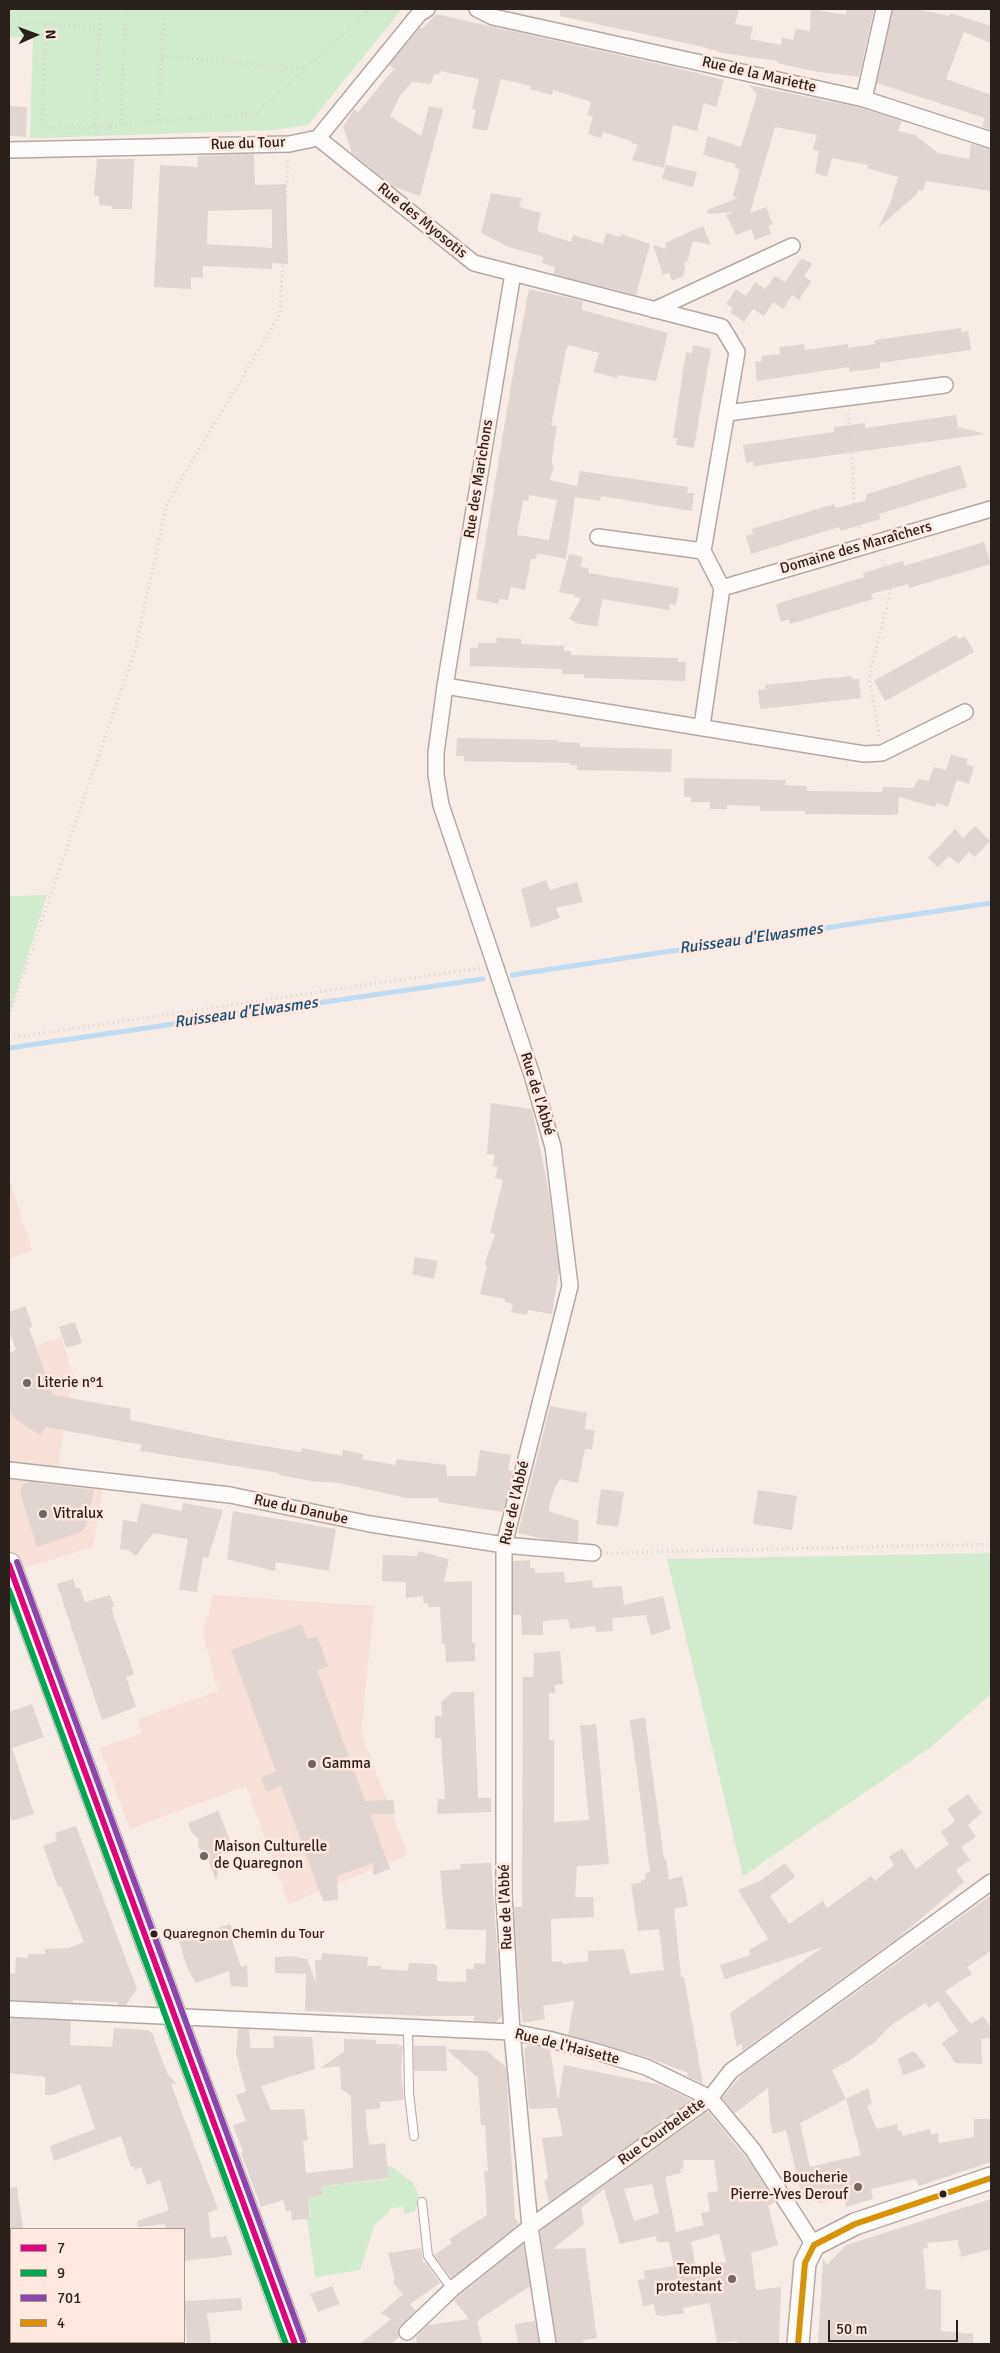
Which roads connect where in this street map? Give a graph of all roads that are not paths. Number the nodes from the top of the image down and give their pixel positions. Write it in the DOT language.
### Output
graph roads {
  1 [pos="478,9"];
  2 [pos="501,9"];
  3 [pos="884,9"];
  4 [pos="422,10"];
  5 [pos="523,23"];
  6 [pos="864,99"];
  7 [pos="318,138"];
  8 [pos="991,140"];
  9 [pos="9,150"];
  10 [pos="792,246"];
  11 [pos="513,273"];
  12 [pos="654,310"];
  13 [pos="945,386"];
  14 [pos="726,413"];
  15 [pos="991,509"];
  16 [pos="598,537"];
  17 [pos="703,551"];
  18 [pos="722,588"];
  19 [pos="445,686"];
  20 [pos="965,712"];
  21 [pos="702,726"];
  22 [pos="9,1470"];
  23 [pos="504,1544"];
  24 [pos="593,1553"];
  25 [pos="9,1565"];
  26 [pos="991,1882"];
  27 [pos="9,2009"];
  28 [pos="175,2017"];
  29 [pos="408,2027"];
  30 [pos="512,2032"];
  31 [pos="710,2098"];
  32 [pos="414,2136"];
  33 [pos="991,2178"];
  34 [pos="422,2202"];
  35 [pos="530,2227"];
  36 [pos="814,2245"];
  37 [pos="452,2289"];
  38 [pos="407,2332"];
  39 [pos="295,2344"];
  40 [pos="548,2344"];
  41 [pos="798,2344"];
  1 -- 5 [label="street, Rue de la Mariette"];
  2 -- 5 [label="street, Rue de la Mariette"];
  3 -- 6 [label="street"];
  4 -- 7 [label="street"];
  5 -- 6 [label="street, Rue de la Mariette"];
  6 -- 8 [label="street, Rue de la Mariette"];
  7 -- 9 [label="street, Rue du Tour"];
  7 -- 11 [label="street, Rue des Myosotis"];
  10 -- 12 [label="street"];
  11 -- 12 [label="street, Rue des Myosotis"];
  11 -- 19 [label="street, Rue des Marichons"];
  12 -- 14 [label="street, Rue des Myosotis"];
  13 -- 14 [label="street"];
  14 -- 17 [label="street"];
  15 -- 18 [label="street, Domaine des Maraîchers"];
  16 -- 17 [label="street"];
  17 -- 18 [label="street"];
  18 -- 21 [label="street"];
  19 -- 21 [label="street"];
  19 -- 23 [label="street, Rue de l'Abbé"];
  20 -- 21 [label="street"];
  22 -- 23 [label="street, Rue du Danube"];
  23 -- 24 [label="street, Rue du Danube"];
  23 -- 30 [label="street, Rue de l'Abbé"];
  25 -- 28 [label="main road"];
  26 -- 31 [label="street, Rue Courbelette"];
  27 -- 28 [label="street, Rue de l'Haisette"];
  28 -- 29 [label="street, Rue de l'Haisette"];
  28 -- 39 [label="main road"];
  29 -- 30 [label="street, Rue de l'Haisette"];
  29 -- 32 [label="lane"];
  30 -- 31 [label="street, Rue de l'Haisette"];
  30 -- 35 [label="street, Rue de l'Abbé"];
  31 -- 35 [label="street, Rue Courbelette"];
  31 -- 36 [label="street, Rue de l'Haisette"];
  33 -- 36 [label="main road"];
  34 -- 37 [label="lane"];
  35 -- 37 [label="street, Rue Courbelette"];
  35 -- 40 [label="street, Rue de l'Abbé"];
  36 -- 41 [label="main road"];
  37 -- 38 [label="street, Rue Courbelette"];
}
